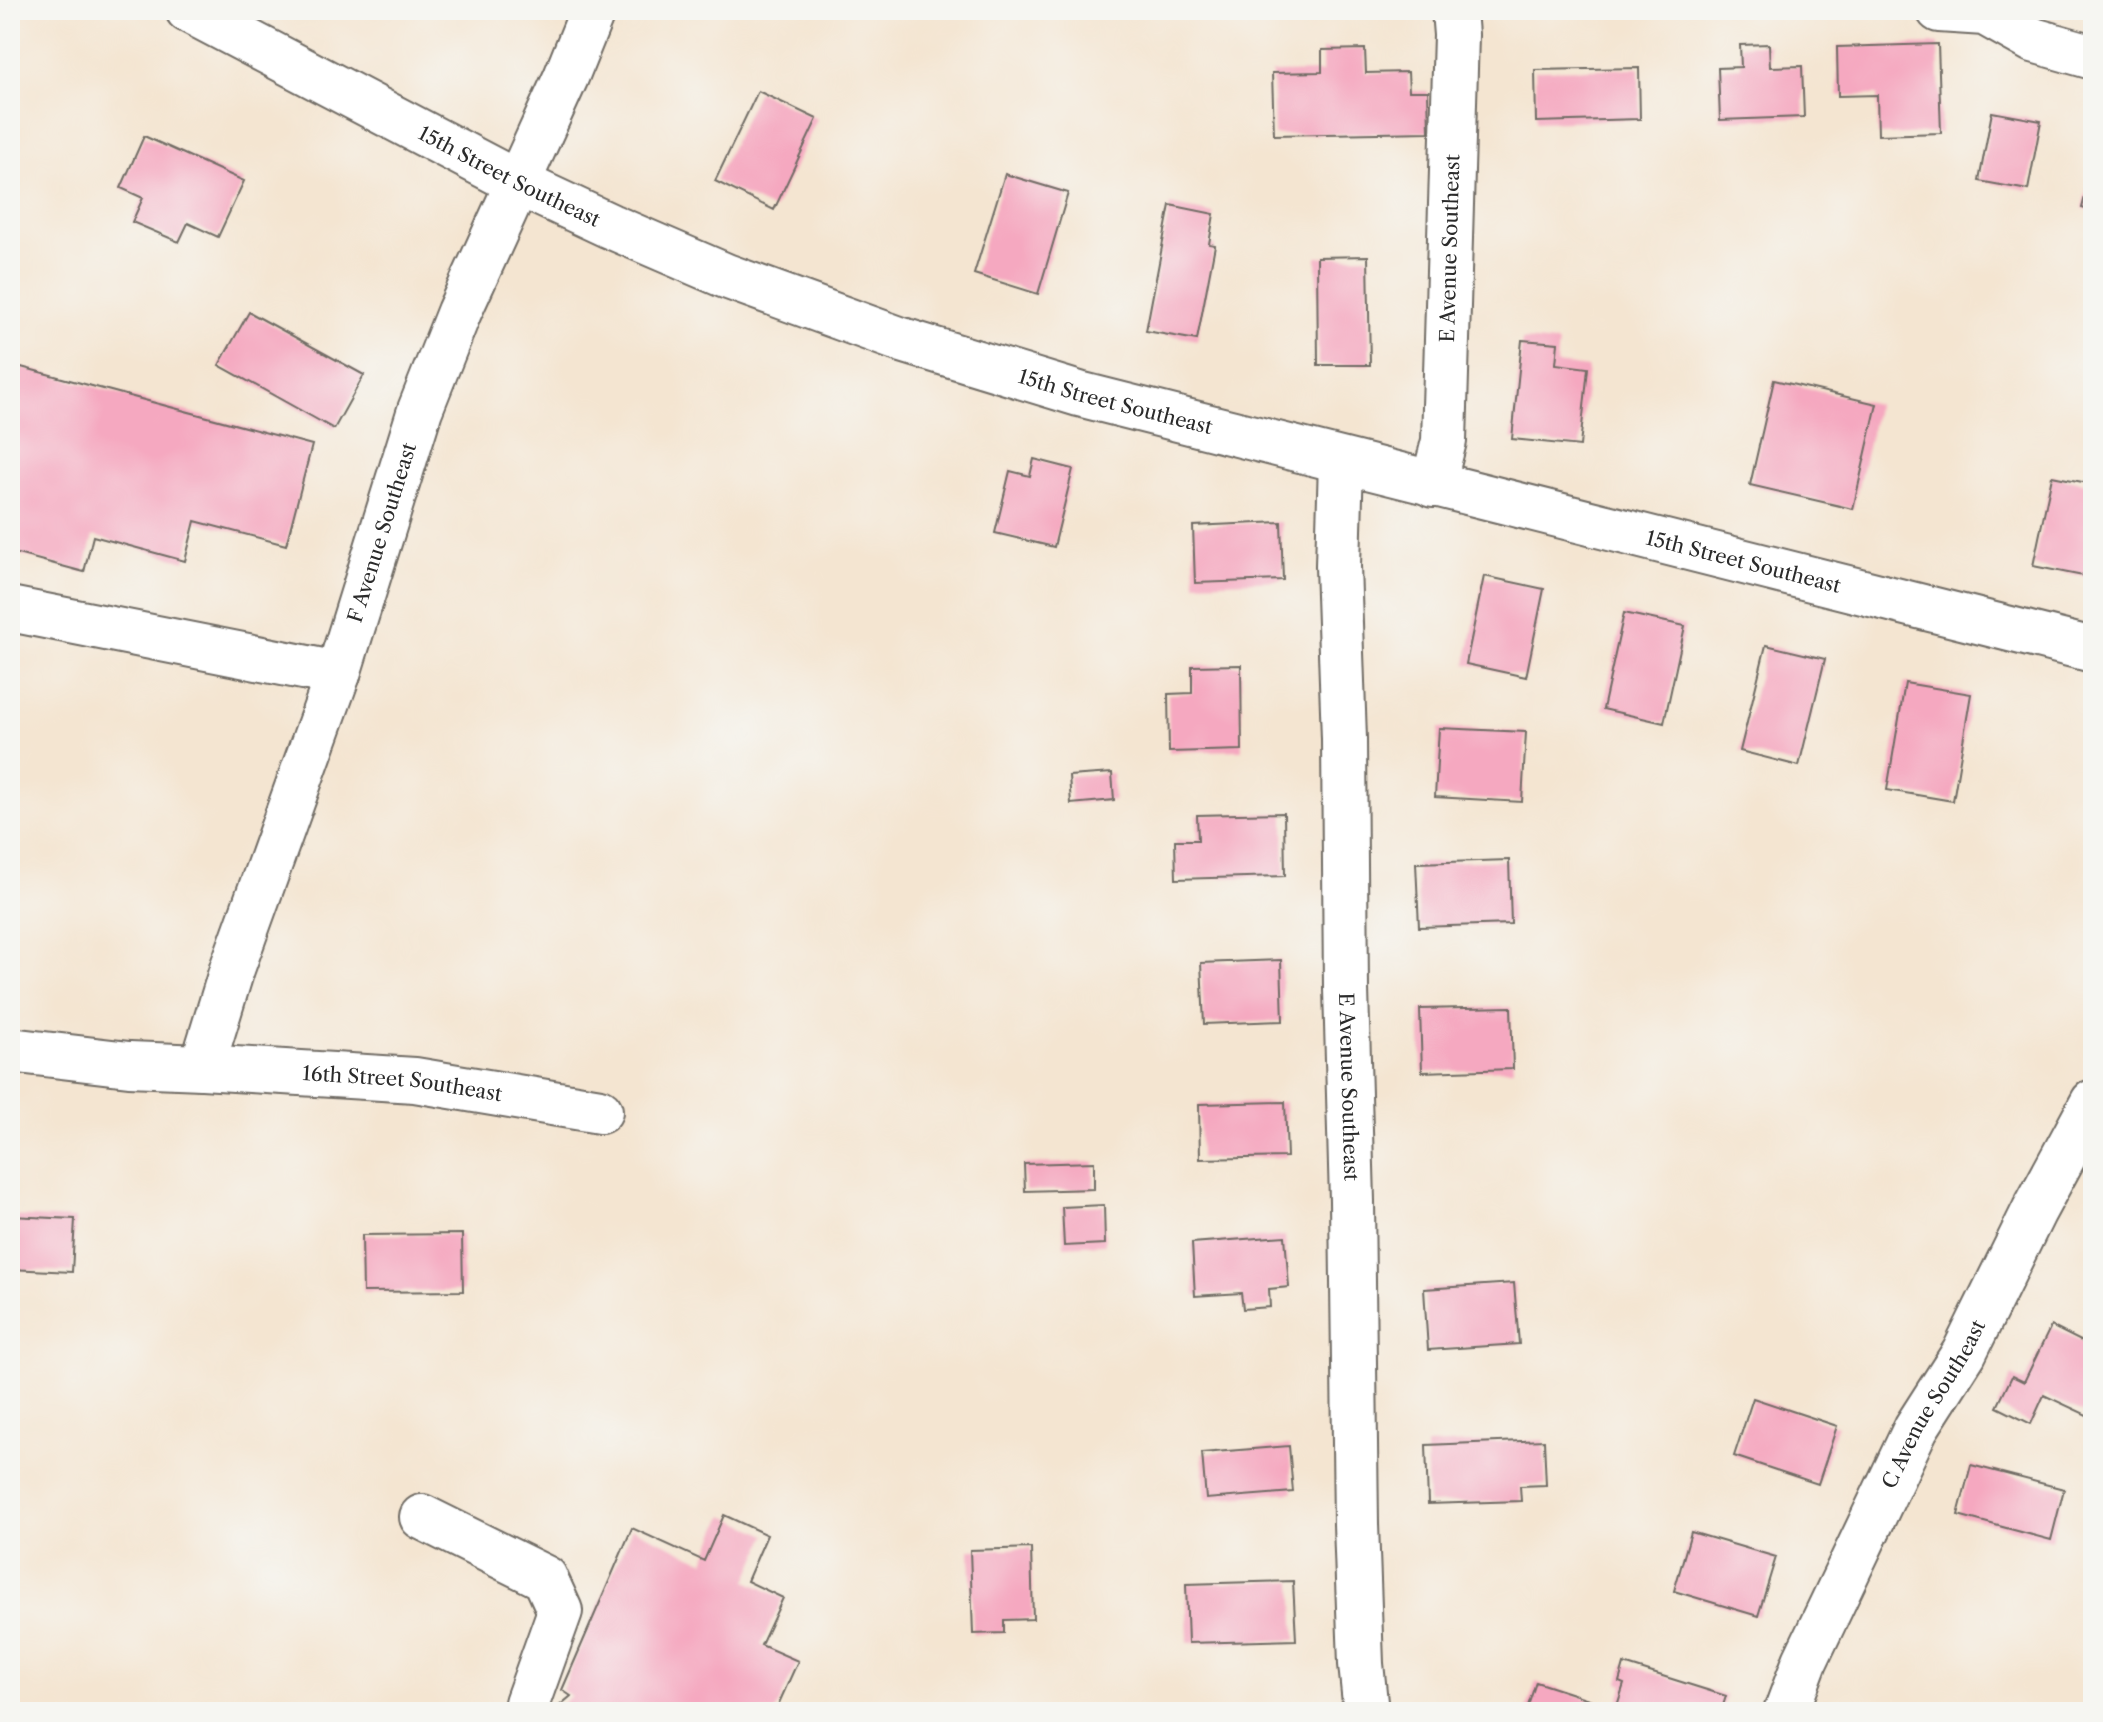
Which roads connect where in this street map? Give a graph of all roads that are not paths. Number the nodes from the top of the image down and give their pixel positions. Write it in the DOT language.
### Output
graph roads {
  1 [pos="188,10"];
  2 [pos="593,10"];
  3 [pos="1454,10"];
  4 [pos="1939,10"];
  5 [pos="1986,12"];
  6 [pos="2093,57"];
  7 [pos="518,183"];
  8 [pos="1341,461"];
  9 [pos="1433,485"];
  10 [pos="10,609"];
  11 [pos="2093,650"];
  12 [pos="338,674"];
  13 [pos="10,1050"];
  14 [pos="202,1067"];
  15 [pos="2093,1102"];
  16 [pos="600,1111"];
  17 [pos="422,1517"];
  18 [pos="527,1703"];
  19 [pos="1366,1712"];
  20 [pos="1786,1712"];
  1 -- 7 [label="street, 15th Street Southeast"];
  2 -- 7 [label="street, F Avenue Southeast"];
  3 -- 9 [label="street, E Avenue Southeast"];
  4 -- 5 [label="street"];
  5 -- 6 [label="street"];
  7 -- 8 [label="street, 15th Street Southeast"];
  7 -- 12 [label="street, F Avenue Southeast"];
  8 -- 9 [label="street, 15th Street Southeast"];
  8 -- 19 [label="street, E Avenue Southeast"];
  9 -- 11 [label="street, 15th Street Southeast"];
  10 -- 12 [label="street"];
  12 -- 14 [label="street, F Avenue Southeast"];
  13 -- 14 [label="street, 16th Street Southeast"];
  14 -- 16 [label="street, 16th Street Southeast"];
  15 -- 20 [label="street, C Avenue Southeast"];
  17 -- 18 [label="street"];
}
